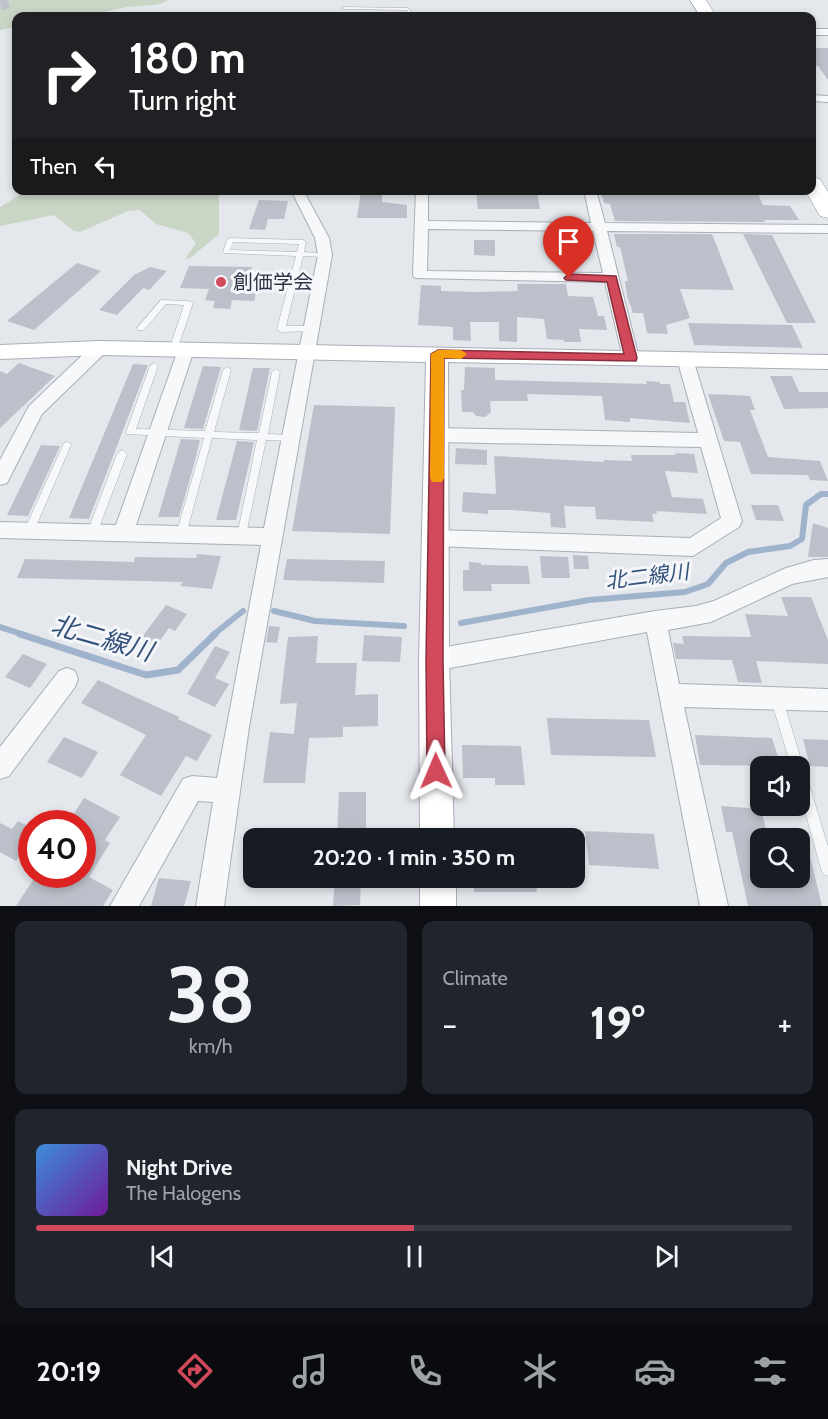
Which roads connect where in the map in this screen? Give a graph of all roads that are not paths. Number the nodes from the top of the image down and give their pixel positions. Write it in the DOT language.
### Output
graph roads {
  1 [pos="344,8"];
  2 [pos="410,12"];
  3 [pos="816,191"];
  4 [pos="298,195"];
  5 [pos="422,195"];
  6 [pos="591,195"];
  7 [pos="828,211"];
  8 [pos="422,225"];
  9 [pos="599,226"];
  10 [pos="828,229"];
  11 [pos="299,254"];
  12 [pos="324,255"];
  13 [pos="612,279"];
  14 [pos="141,328"];
  15 [pos="310,329"];
  16 [pos="100,348"];
  17 [pos="179,350"];
  18 [pos="0,352"];
  19 [pos="308,352"];
  20 [pos="438,354"];
  21 [pos="631,358"];
  22 [pos="685,359"];
  23 [pos="828,362"];
  24 [pos="154,366"];
  25 [pos="227,370"];
  26 [pos="276,372"];
  27 [pos="157,434"];
  28 [pos="209,435"];
  29 [pos="437,435"];
  30 [pos="262,437"];
  31 [pos="291,438"];
  32 [pos="709,440"];
  33 [pos="67,445"];
  34 [pos="122,454"];
  35 [pos="0,478"];
  36 [pos="0,530"];
  37 [pos="29,531"];
  38 [pos="92,533"];
  39 [pos="123,534"];
  40 [pos="181,535"];
  41 [pos="242,536"];
  42 [pos="273,537"];
  43 [pos="436,538"];
  44 [pos="828,568"];
  45 [pos="655,621"];
  46 [pos="434,660"];
  47 [pos="67,679"];
  48 [pos="672,695"];
  49 [pos="777,699"];
  50 [pos="828,700"];
  51 [pos="794,756"];
  52 [pos="0,767"];
  53 [pos="227,791"];
  54 [pos="810,808"];
  55 [pos="437,828"];
  56 [pos="828,869"];
  57 [pos="438,888"];
  58 [pos="124,906"];
  59 [pos="210,906"];
  60 [pos="438,906"];
  61 [pos="714,906"];
  1 -- 2 [label="lane"];
  3 -- 7 [label="highway"];
  4 -- 12 [label="street"];
  5 -- 8 [label="street"];
  6 -- 9 [label="street"];
  8 -- 9 [label="street"];
  8 -- 13 [label="street"];
  9 -- 10 [label="street"];
  9 -- 13 [label="street"];
  11 -- 11 [label="lane"];
  11 -- 12 [label="lane"];
  11 -- 15 [label="lane"];
  12 -- 15 [label="street"];
  13 -- 21 [label="street"];
  14 -- 17 [label="lane"];
  15 -- 19 [label="street"];
  16 -- 17 [label="street"];
  16 -- 18 [label="street"];
  16 -- 35 [label="street"];
  17 -- 19 [label="street"];
  17 -- 27 [label="street"];
  19 -- 20 [label="street"];
  19 -- 31 [label="street"];
  20 -- 21 [label="street"];
  20 -- 29 [label="street"];
  21 -- 22 [label="street"];
  22 -- 23 [label="street"];
  22 -- 32 [label="street"];
  24 -- 27 [label="lane"];
  25 -- 28 [label="lane"];
  26 -- 30 [label="lane"];
  27 -- 28 [label="lane"];
  27 -- 39 [label="street"];
  28 -- 30 [label="lane"];
  28 -- 40 [label="lane"];
  29 -- 32 [label="street"];
  29 -- 43 [label="street"];
  30 -- 31 [label="lane"];
  30 -- 41 [label="lane"];
  31 -- 42 [label="street"];
  32 -- 43 [label="street"];
  33 -- 37 [label="lane"];
  34 -- 38 [label="lane"];
  36 -- 37 [label="street"];
  37 -- 38 [label="street"];
  38 -- 39 [label="street"];
  39 -- 40 [label="street"];
  40 -- 41 [label="street"];
  41 -- 42 [label="street"];
  42 -- 53 [label="street"];
  43 -- 46 [label="street"];
  44 -- 45 [label="street"];
  45 -- 46 [label="street"];
  45 -- 48 [label="street"];
  46 -- 55 [label="street"];
  47 -- 52 [label="street"];
  48 -- 49 [label="street"];
  48 -- 61 [label="street"];
  49 -- 50 [label="street"];
  49 -- 51 [label="lane"];
  53 -- 58 [label="street"];
  53 -- 59 [label="street"];
  54 -- 56 [label="lane"];
  57 -- 60 [label="street"];
}
